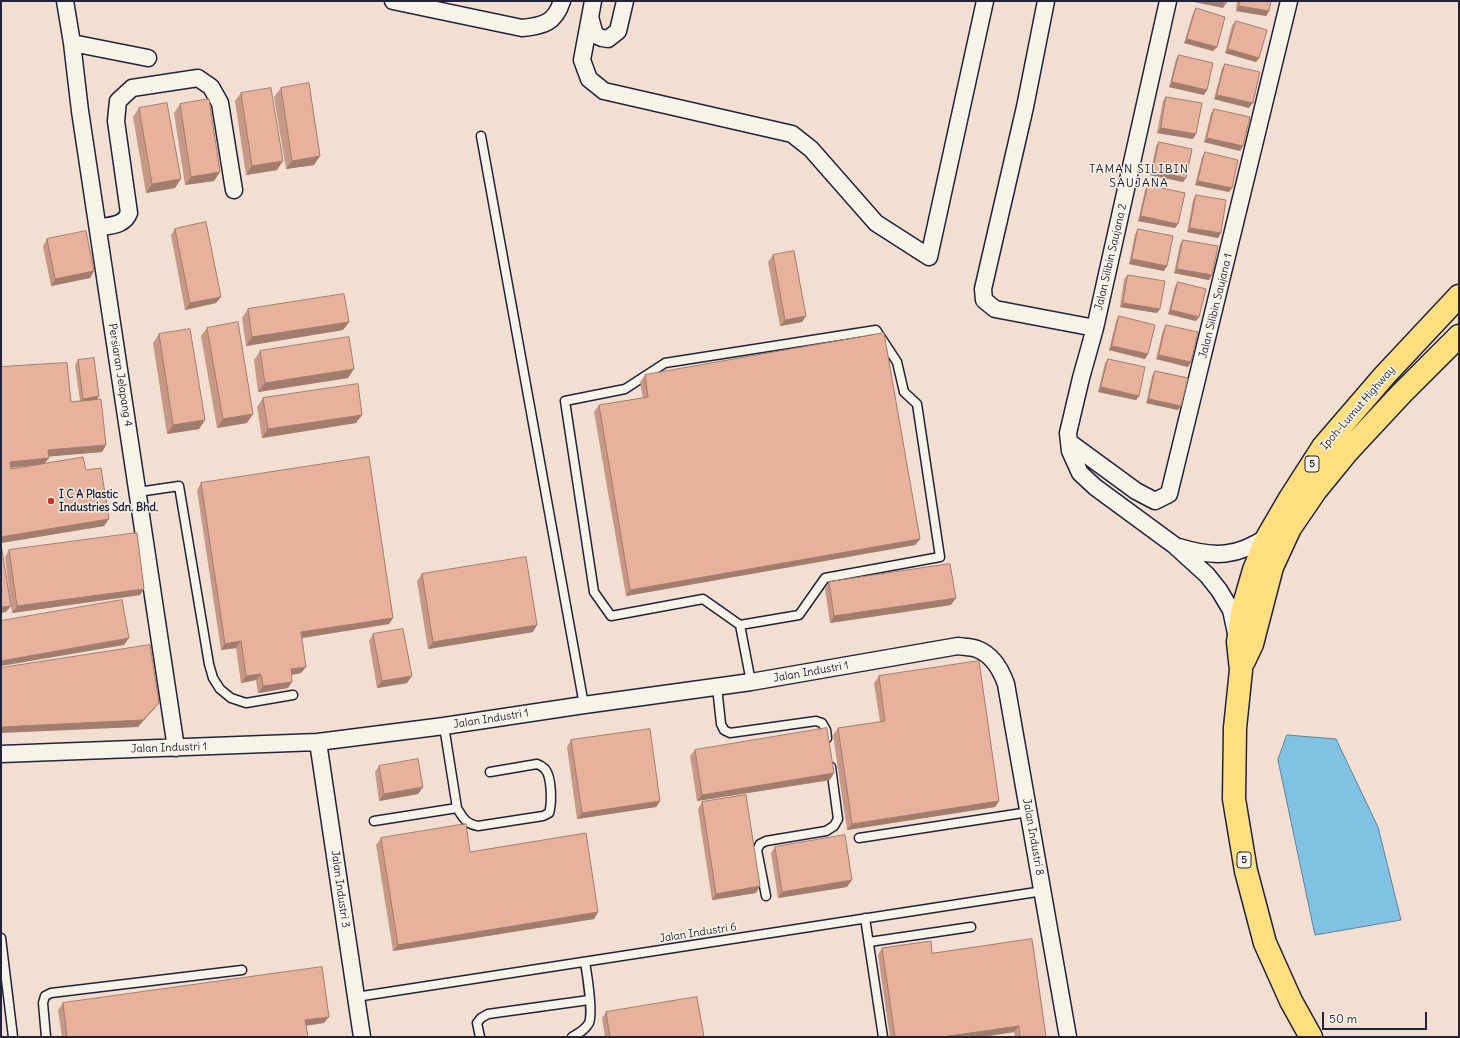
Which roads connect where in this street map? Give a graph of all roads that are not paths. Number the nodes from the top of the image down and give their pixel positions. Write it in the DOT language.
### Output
graph roads {
  1 [pos="65,1"];
  2 [pos="393,1"];
  3 [pos="562,1"];
  4 [pos="626,1"];
  5 [pos="985,1"];
  6 [pos="1046,1"];
  7 [pos="1168,1"];
  8 [pos="1289,1"];
  9 [pos="592,8"];
  10 [pos="72,43"];
  11 [pos="148,58"];
  12 [pos="480,136"];
  13 [pos="234,190"];
  14 [pos="98,228"];
  15 [pos="1459,296"];
  16 [pos="1095,328"];
  17 [pos="1459,336"];
  18 [pos="1069,442"];
  19 [pos="138,492"];
  20 [pos="1268,536"];
  21 [pos="1174,545"];
  22 [pos="740,625"];
  23 [pos="1238,642"];
  24 [pos="977,649"];
  25 [pos="1241,670"];
  26 [pos="751,682"];
  27 [pos="717,687"];
  28 [pos="293,695"];
  29 [pos="584,705"];
  30 [pos="444,726"];
  31 [pos="318,742"];
  32 [pos="828,745"];
  33 [pos="176,748"];
  34 [pos="1,754"];
  35 [pos="830,760"];
  36 [pos="490,772"];
  37 [pos="457,808"];
  38 [pos="1029,812"];
  39 [pos="374,821"];
  40 [pos="859,838"];
  41 [pos="1043,891"];
  42 [pos="766,896"];
  43 [pos="866,918"];
  44 [pos="971,927"];
  45 [pos="1,938"];
  46 [pos="869,942"];
  47 [pos="585,962"];
  48 [pos="242,970"];
  49 [pos="356,997"];
  50 [pos="5,1000"];
  51 [pos="589,1000"];
  52 [pos="14,1037"];
  53 [pos="46,1037"];
  54 [pos="362,1037"];
  55 [pos="480,1037"];
  56 [pos="572,1037"];
  57 [pos="883,1037"];
  58 [pos="1068,1037"];
  59 [pos="1311,1037"];
  1 -- 10 [label="street, Persiaran Jelapang 4"];
  2 -- 3 [label="street"];
  4 -- 9 [label="street"];
  5 -- 9 [label="street"];
  6 -- 16 [label="street"];
  7 -- 16 [label="street, Jalan Silibin Saujana 2"];
  8 -- 18 [label="street, Jalan Silibin Saujana 1"];
  10 -- 11 [label="street"];
  10 -- 14 [label="street, Persiaran Jelapang 4"];
  12 -- 29 [label="lane"];
  13 -- 14 [label="street"];
  14 -- 19 [label="street, Persiaran Jelapang 4"];
  15 -- 20 [label="highway, Ipoh-Lumut Highway / 5"];
  16 -- 18 [label="street, Jalan Silibin Saujana 2"];
  17 -- 25 [label="highway, Ipoh-Lumut Highway / 5"];
  18 -- 21 [label="street"];
  19 -- 28 [label="lane"];
  19 -- 33 [label="street, Persiaran Jelapang 4"];
  20 -- 21 [label="street"];
  20 -- 23 [label="highway, Ipoh-Lumut Highway / 5"];
  21 -- 23 [label="street"];
  22 -- 22 [label="lane"];
  22 -- 26 [label="lane"];
  23 -- 25 [label="highway, Ipoh-Lumut Highway / 5"];
  24 -- 26 [label="street, Jalan Industri 1"];
  24 -- 38 [label="street, Jalan Industri 8"];
  25 -- 59 [label="highway, Ipoh-Lumut Highway / 5"];
  26 -- 27 [label="street, Jalan Industri 1"];
  27 -- 29 [label="street, Jalan Industri 1"];
  27 -- 32 [label="lane"];
  29 -- 30 [label="street, Jalan Industri 1"];
  30 -- 31 [label="street, Jalan Industri 1"];
  30 -- 37 [label="lane"];
  31 -- 33 [label="street, Jalan Industri 1"];
  31 -- 49 [label="street, Jalan Industri 3"];
  33 -- 34 [label="street, Jalan Industri 1"];
  35 -- 42 [label="lane"];
  36 -- 37 [label="lane"];
  37 -- 39 [label="lane"];
  38 -- 40 [label="lane"];
  38 -- 41 [label="street, Jalan Industri 8"];
  41 -- 43 [label="lane, Jalan Industri 6"];
  41 -- 58 [label="street, Jalan Industri 8"];
  43 -- 46 [label="lane"];
  43 -- 47 [label="lane, Jalan Industri 6"];
  44 -- 46 [label="lane"];
  45 -- 50 [label="lane"];
  46 -- 57 [label="lane"];
  47 -- 49 [label="lane, Jalan Industri 6"];
  47 -- 51 [label="lane"];
  48 -- 53 [label="lane"];
  49 -- 54 [label="street, Jalan Industri 3"];
  50 -- 52 [label="lane"];
  51 -- 55 [label="lane"];
  51 -- 56 [label="lane"];
}
